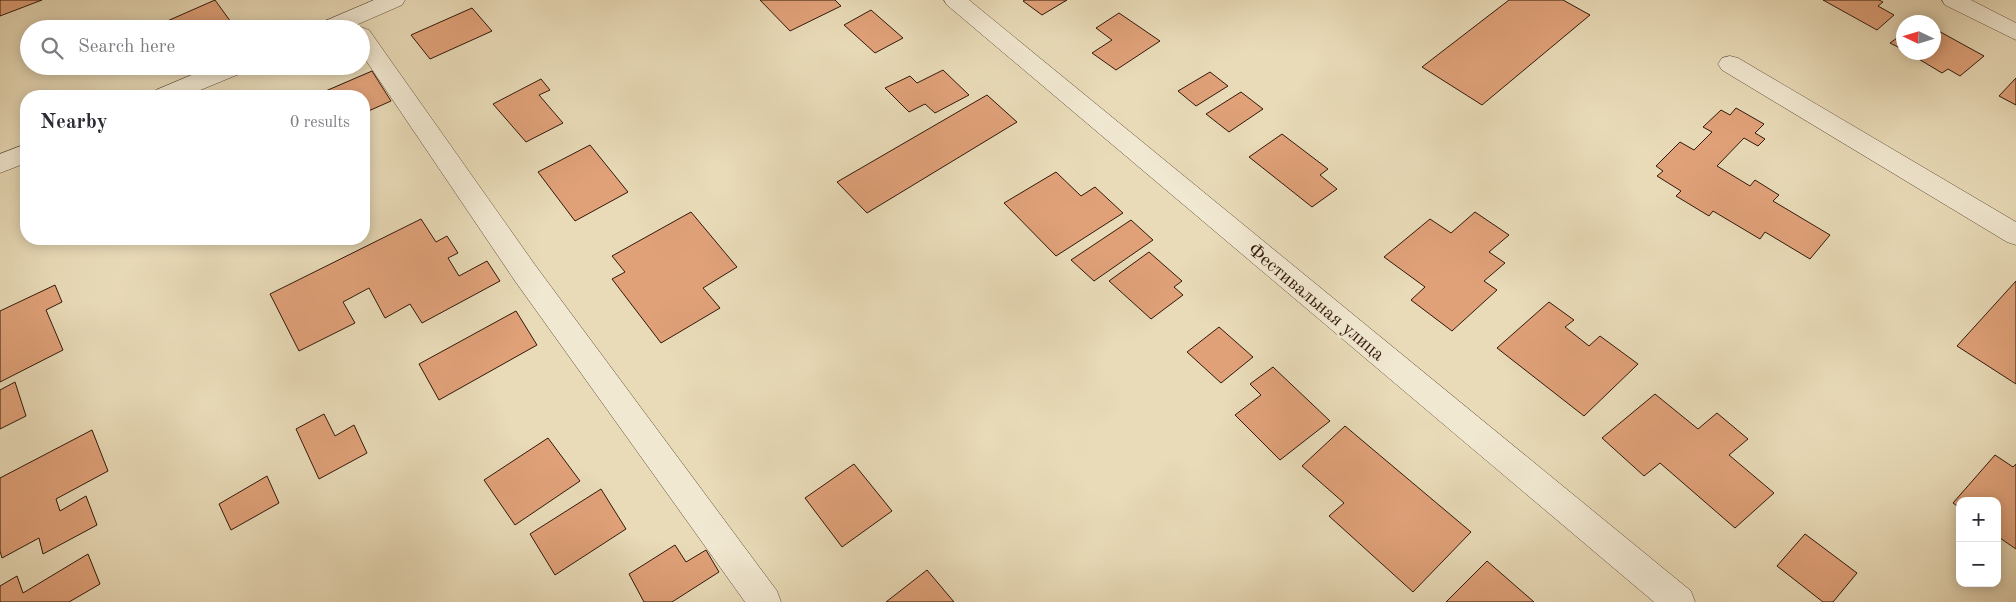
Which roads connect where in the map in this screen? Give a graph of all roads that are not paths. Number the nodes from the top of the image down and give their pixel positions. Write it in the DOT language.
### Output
graph roads {
  1 [pos="337,0"];
  2 [pos="394,0"];
  3 [pos="956,0"];
  4 [pos="1953,0"];
  5 [pos="351,20"];
  6 [pos="366,20"];
  7 [pos="2016,32"];
  8 [pos="370,47"];
  9 [pos="1730,64"];
  10 [pos="214,75"];
  11 [pos="178,90"];
  12 [pos="20,156"];
  13 [pos="0,164"];
  14 [pos="2016,235"];
  15 [pos="765,602"];
  16 [pos="1678,602"];
  1 -- 5 [label="street"];
  2 -- 6 [label="street"];
  3 -- 16 [label="street, Фестивальная улица"];
  4 -- 7 [label="street"];
  8 -- 15 [label="street"];
  9 -- 14 [label="street"];
  10 -- 11 [label="street"];
  12 -- 13 [label="street"];
}
